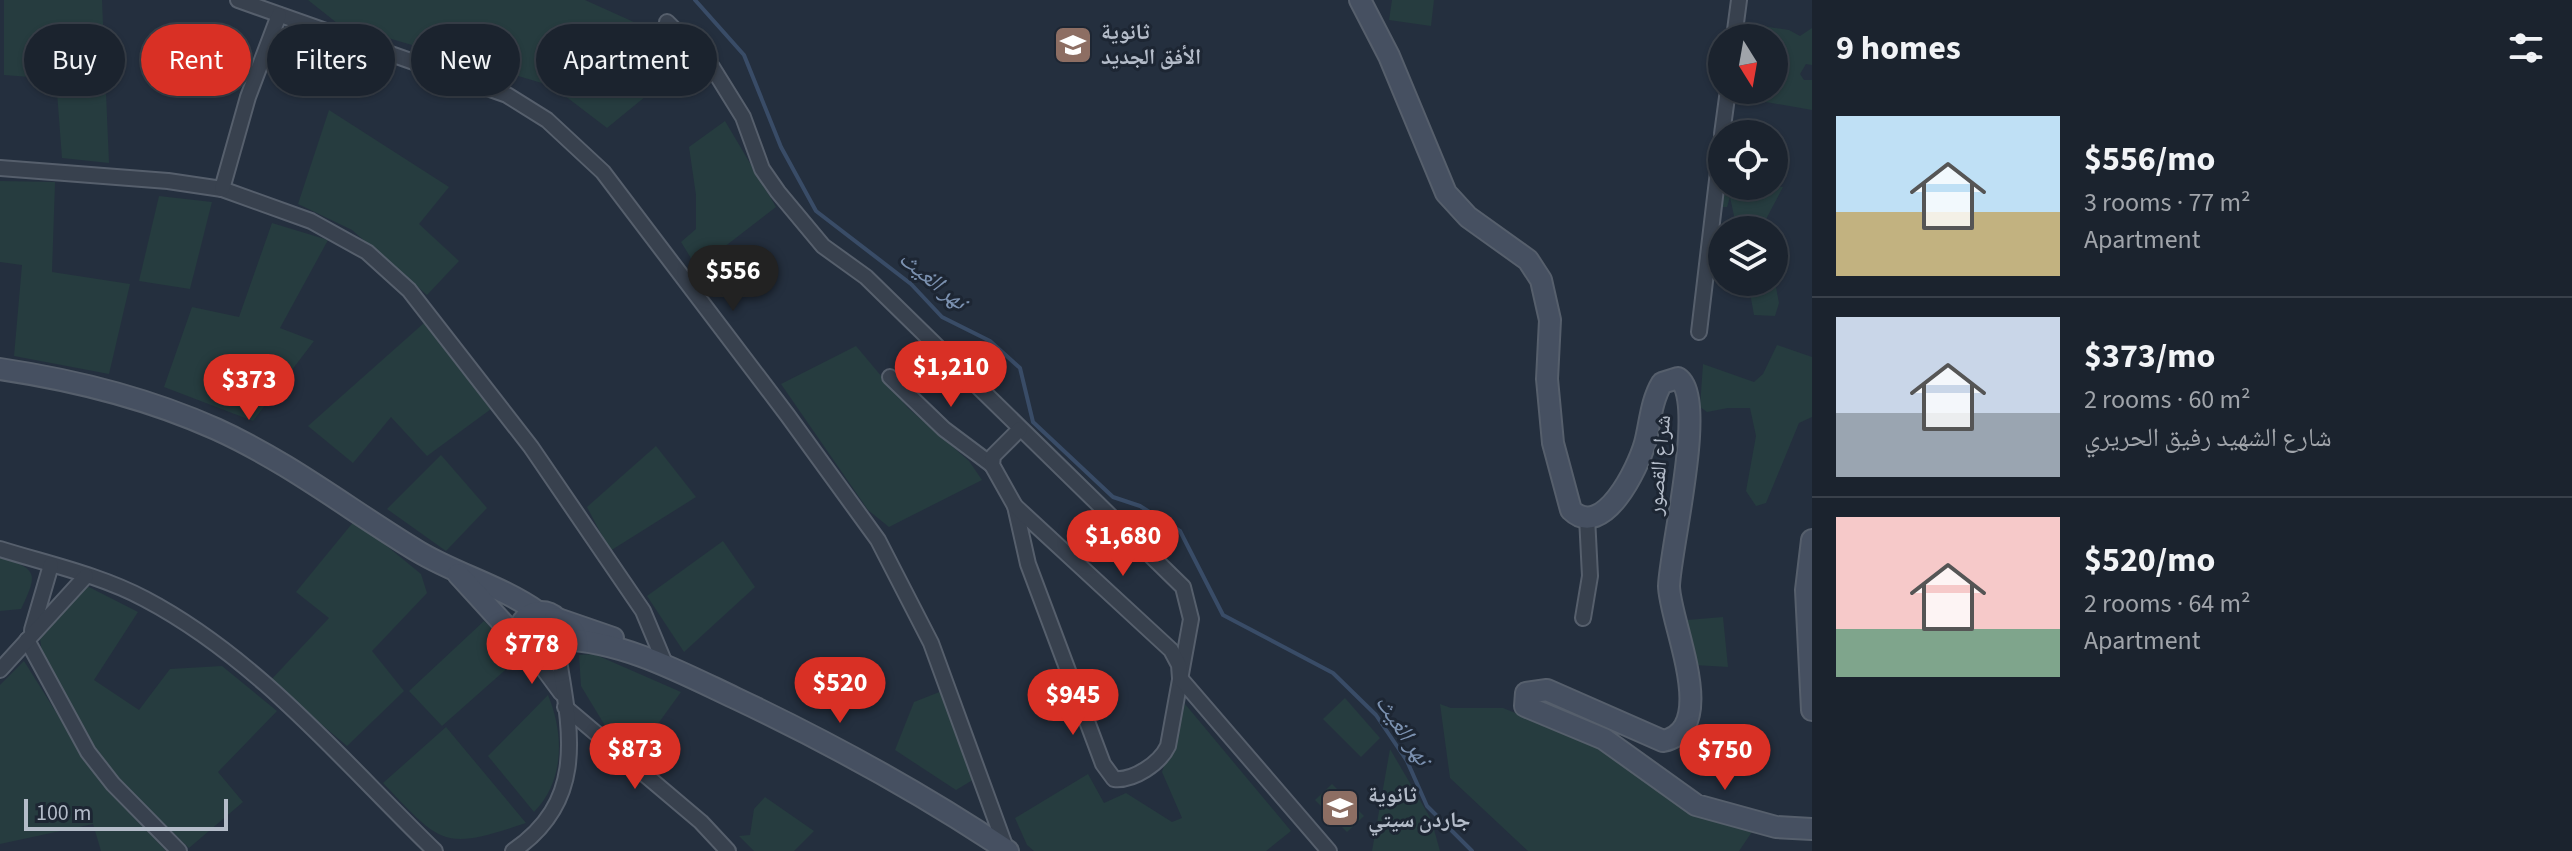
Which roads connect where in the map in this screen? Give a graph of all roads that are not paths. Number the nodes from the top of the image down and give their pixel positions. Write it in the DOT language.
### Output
graph roads {
  1 [pos="238,0"];
  2 [pos="1360,0"];
  3 [pos="1739,0"];
  4 [pos="279,15"];
  5 [pos="667,22"];
  6 [pos="1736,24"];
  7 [pos="0,168"];
  8 [pos="222,189"];
  9 [pos="1714,200"];
  10 [pos="1699,332"];
  11 [pos="0,369"];
  12 [pos="890,377"];
  13 [pos="1020,429"];
  14 [pos="992,465"];
  15 [pos="1015,506"];
  16 [pos="1587,517"];
  17 [pos="1812,540"];
  18 [pos="0,549"];
  19 [pos="51,565"];
  20 [pos="458,574"];
  21 [pos="86,576"];
  22 [pos="547,615"];
  23 [pos="1583,618"];
  24 [pos="29,638"];
  25 [pos="560,644"];
  26 [pos="526,648"];
  27 [pos="640,655"];
  28 [pos="666,666"];
  29 [pos="0,670"];
  30 [pos="1180,678"];
  31 [pos="563,700"];
  32 [pos="1812,710"];
  33 [pos="1812,829"];
  34 [pos="179,851"];
  35 [pos="435,851"];
  36 [pos="513,851"];
  37 [pos="728,851"];
  38 [pos="1008,851"];
  39 [pos="1329,851"];
  1 -- 4 [label="street"];
  2 -- 16 [label="street"];
  3 -- 6 [label="street"];
  4 -- 8 [label="street"];
  4 -- 38 [label="street"];
  5 -- 13 [label="street"];
  7 -- 8 [label="street"];
  8 -- 28 [label="street"];
  9 -- 10 [label="street"];
  11 -- 20 [label="street"];
  12 -- 14 [label="street"];
  13 -- 14 [label="street"];
  13 -- 30 [label="street"];
  14 -- 15 [label="street"];
  15 -- 30 [label="street"];
  15 -- 30 [label="street"];
  16 -- 23 [label="street"];
  16 -- 33 [label="street, شراع القصور"];
  17 -- 32 [label="street"];
  18 -- 19 [label="street"];
  19 -- 21 [label="street"];
  19 -- 24 [label="street"];
  20 -- 22 [label="street"];
  20 -- 26 [label="street"];
  21 -- 24 [label="street"];
  21 -- 35 [label="street"];
  22 -- 25 [label="street"];
  22 -- 26 [label="street"];
  22 -- 27 [label="street"];
  24 -- 29 [label="street"];
  24 -- 34 [label="street"];
  25 -- 26 [label="street"];
  25 -- 27 [label="street"];
  25 -- 31 [label="street"];
  26 -- 31 [label="street"];
  27 -- 28 [label="street"];
  28 -- 38 [label="street"];
  30 -- 39 [label="street"];
  31 -- 36 [label="street"];
  31 -- 37 [label="street"];
}
